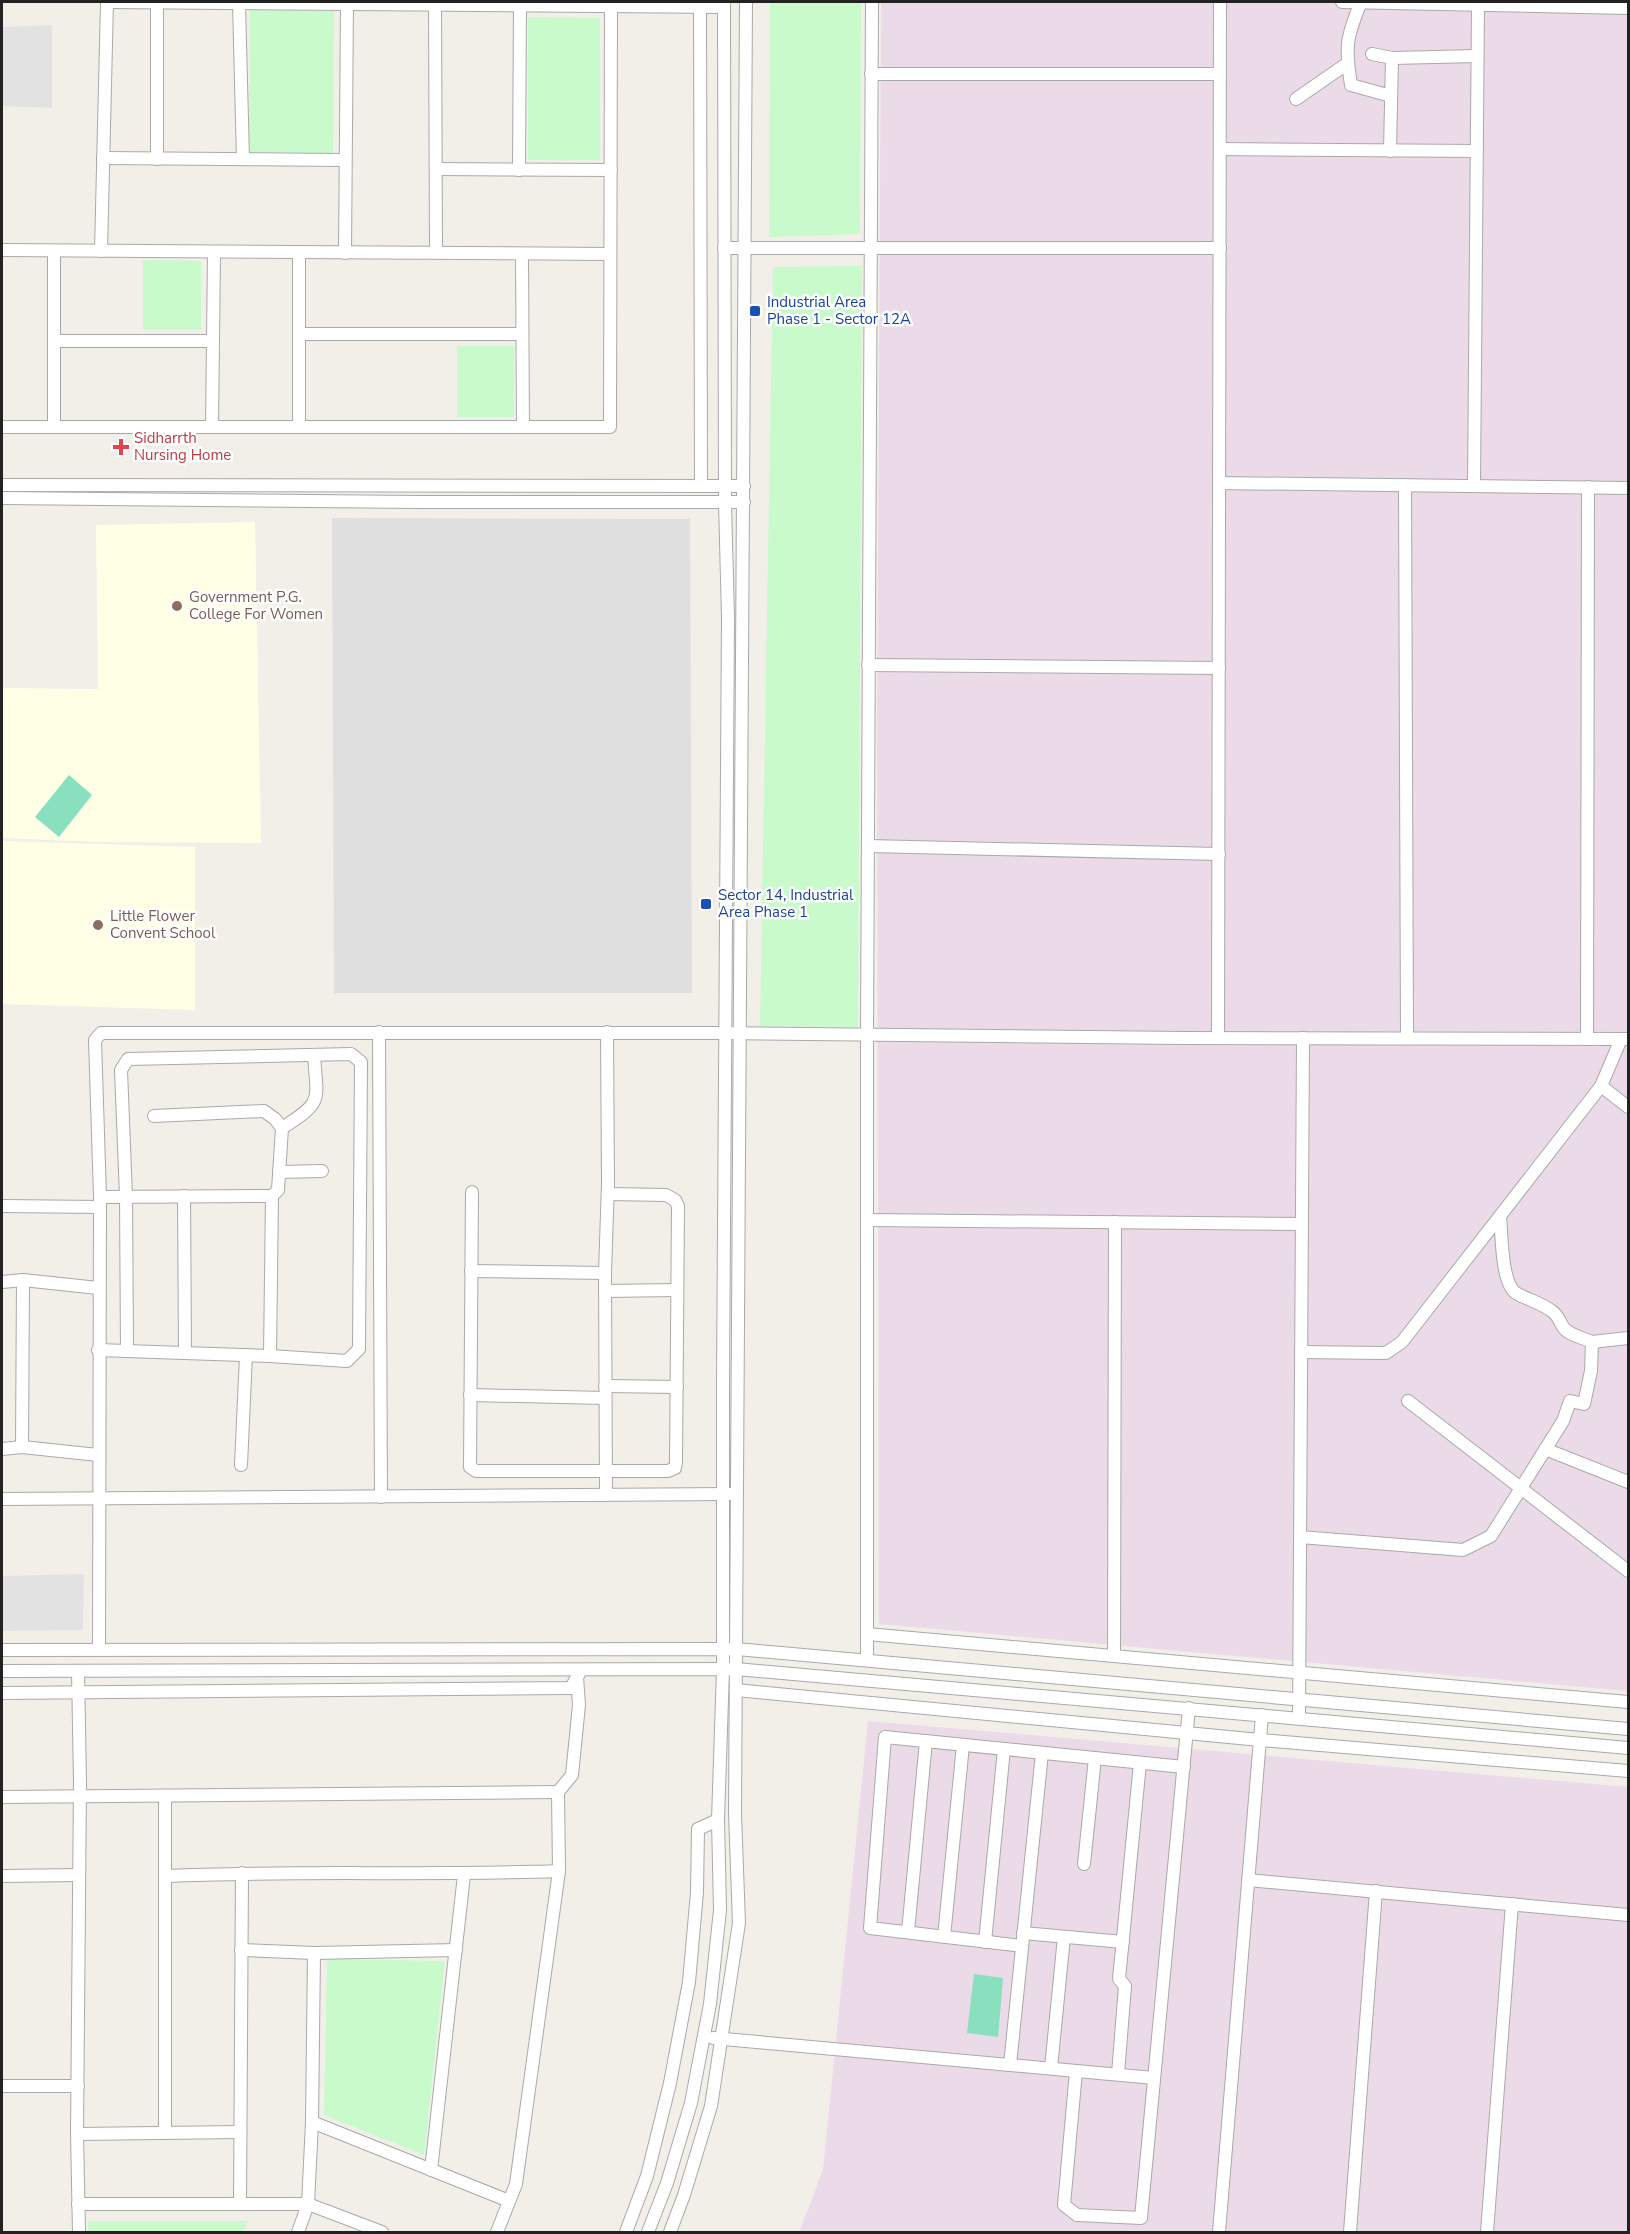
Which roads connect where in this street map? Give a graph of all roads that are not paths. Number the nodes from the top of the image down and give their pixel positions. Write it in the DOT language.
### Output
graph roads {
  1 [pos="107,2"];
  2 [pos="156,2"];
  3 [pos="435,2"];
  4 [pos="746,2"];
  5 [pos="872,2"];
  6 [pos="1220,2"];
  7 [pos="1342,2"];
  8 [pos="1361,2"];
  9 [pos="239,3"];
  10 [pos="347,4"];
  11 [pos="700,4"];
  12 [pos="724,4"];
  13 [pos="520,5"];
  14 [pos="1478,5"];
  15 [pos="611,6"];
  16 [pos="1629,8"];
  17 [pos="1372,54"];
  18 [pos="1477,56"];
  19 [pos="1392,58"];
  20 [pos="1348,63"];
  21 [pos="871,74"];
  22 [pos="1220,74"];
  23 [pos="1391,96"];
  24 [pos="1296,99"];
  25 [pos="1220,149"];
  26 [pos="1390,151"];
  27 [pos="1477,151"];
  28 [pos="103,158"];
  29 [pos="157,159"];
  30 [pos="243,159"];
  31 [pos="345,160"];
  32 [pos="436,169"];
  33 [pos="519,170"];
  34 [pos="611,170"];
  35 [pos="724,248"];
  36 [pos="745,248"];
  37 [pos="870,248"];
  38 [pos="1220,248"];
  39 [pos="2,250"];
  40 [pos="54,251"];
  41 [pos="101,251"];
  42 [pos="214,252"];
  43 [pos="299,252"];
  44 [pos="436,252"];
  45 [pos="345,253"];
  46 [pos="522,254"];
  47 [pos="610,254"];
  48 [pos="299,334"];
  49 [pos="522,334"];
  50 [pos="54,341"];
  51 [pos="212,341"];
  52 [pos="2,427"];
  53 [pos="54,427"];
  54 [pos="212,427"];
  55 [pos="299,427"];
  56 [pos="523,427"];
  57 [pos="1219,483"];
  58 [pos="2,485"];
  59 [pos="1405,485"];
  60 [pos="702,486"];
  61 [pos="725,486"];
  62 [pos="744,486"];
  63 [pos="1474,486"];
  64 [pos="1588,487"];
  65 [pos="1629,488"];
  66 [pos="2,498"];
  67 [pos="744,502"];
  68 [pos="725,503"];
  69 [pos="868,665"];
  70 [pos="1219,669"];
  71 [pos="868,846"];
  72 [pos="1219,854"];
  73 [pos="379,1032"];
  74 [pos="607,1032"];
  75 [pos="725,1033"];
  76 [pos="741,1033"];
  77 [pos="867,1034"];
  78 [pos="1218,1038"];
  79 [pos="1303,1038"];
  80 [pos="1407,1038"];
  81 [pos="1587,1039"];
  82 [pos="1625,1039"];
  83 [pos="314,1055"];
  84 [pos="1602,1086"];
  85 [pos="1629,1107"];
  86 [pos="154,1116"];
  87 [pos="282,1128"];
  88 [pos="322,1171"];
  89 [pos="279,1172"];
  90 [pos="472,1192"];
  91 [pos="608,1194"];
  92 [pos="126,1196"];
  93 [pos="184,1196"];
  94 [pos="272,1196"];
  95 [pos="100,1202"];
  96 [pos="2,1206"];
  97 [pos="1500,1217"];
  98 [pos="867,1220"];
  99 [pos="1115,1222"];
  100 [pos="1302,1224"];
  101 [pos="471,1271"];
  102 [pos="605,1273"];
  103 [pos="23,1280"];
  104 [pos="2,1282"];
  105 [pos="98,1288"];
  106 [pos="677,1290"];
  107 [pos="605,1292"];
  108 [pos="1629,1338"];
  109 [pos="1592,1342"];
  110 [pos="98,1350"];
  111 [pos="128,1351"];
  112 [pos="1301,1352"];
  113 [pos="184,1353"];
  114 [pos="246,1355"];
  115 [pos="270,1356"];
  116 [pos="677,1387"];
  117 [pos="605,1392"];
  118 [pos="470,1395"];
  119 [pos="1408,1401"];
  120 [pos="22,1447"];
  121 [pos="2,1449"];
  122 [pos="1545,1449"];
  123 [pos="98,1455"];
  124 [pos="241,1466"];
  125 [pos="606,1471"];
  126 [pos="1629,1482"];
  127 [pos="1519,1487"];
  128 [pos="723,1494"];
  129 [pos="738,1494"];
  130 [pos="606,1495"];
  131 [pos="381,1497"];
  132 [pos="2,1499"];
  133 [pos="98,1500"];
  134 [pos="1300,1537"];
  135 [pos="1629,1571"];
  136 [pos="867,1634"];
  137 [pos="723,1648"];
  138 [pos="737,1648"];
  139 [pos="2,1650"];
  140 [pos="94,1650"];
  141 [pos="1114,1656"];
  142 [pos="867,1659"];
  143 [pos="723,1669"];
  144 [pos="736,1669"];
  145 [pos="2,1671"];
  146 [pos="83,1671"];
  147 [pos="1299,1672"];
  148 [pos="579,1673"];
  149 [pos="736,1689"];
  150 [pos="80,1692"];
  151 [pos="2,1693"];
  152 [pos="1299,1700"];
  153 [pos="1629,1702"];
  154 [pos="1189,1708"];
  155 [pos="1262,1715"];
  156 [pos="1299,1718"];
  157 [pos="1629,1729"];
  158 [pos="1188,1733"];
  159 [pos="1260,1740"];
  160 [pos="926,1741"];
  161 [pos="963,1745"];
  162 [pos="1629,1748"];
  163 [pos="1004,1749"];
  164 [pos="1042,1753"];
  165 [pos="1095,1758"];
  166 [pos="1140,1763"];
  167 [pos="1184,1767"];
  168 [pos="1629,1771"];
  169 [pos="558,1792"];
  170 [pos="165,1796"];
  171 [pos="2,1797"];
  172 [pos="80,1797"];
  173 [pos="718,1820"];
  174 [pos="1084,1864"];
  175 [pos="559,1871"];
  176 [pos="242,1872"];
  177 [pos="79,1875"];
  178 [pos="464,1875"];
  179 [pos="2,1876"];
  180 [pos="165,1876"];
  181 [pos="1248,1880"];
  182 [pos="1376,1892"];
  183 [pos="1512,1904"];
  184 [pos="1629,1915"];
  185 [pos="908,1932"];
  186 [pos="944,1937"];
  187 [pos="1064,1937"];
  188 [pos="1023,1940"];
  189 [pos="985,1942"];
  190 [pos="1123,1942"];
  191 [pos="241,1950"];
  192 [pos="456,1950"];
  193 [pos="314,1953"];
  194 [pos="704,2037"];
  195 [pos="722,2038"];
  196 [pos="1010,2065"];
  197 [pos="1052,2068"];
  198 [pos="1076,2071"];
  199 [pos="1118,2074"];
  200 [pos="1154,2078"];
  201 [pos="2,2086"];
  202 [pos="78,2086"];
  203 [pos="312,2122"];
  204 [pos="240,2132"];
  205 [pos="165,2133"];
  206 [pos="77,2134"];
  207 [pos="431,2170"];
  208 [pos="509,2201"];
  209 [pos="78,2204"];
  210 [pos="240,2204"];
  211 [pos="308,2204"];
  212 [pos="79,2232"];
  213 [pos="298,2232"];
  214 [pos="382,2232"];
  215 [pos="496,2232"];
  216 [pos="626,2232"];
  217 [pos="648,2232"];
  218 [pos="670,2232"];
  219 [pos="1218,2232"];
  220 [pos="1350,2232"];
  221 [pos="1486,2232"];
  1 -- 2 [label="street"];
  1 -- 28 [label="street"];
  2 -- 9 [label="street"];
  2 -- 29 [label="street"];
  3 -- 10 [label="street"];
  3 -- 13 [label="street"];
  3 -- 32 [label="street"];
  4 -- 36 [label="street"];
  5 -- 21 [label="street"];
  6 -- 22 [label="street"];
  7 -- 8 [label="street"];
  8 -- 14 [label="street"];
  8 -- 20 [label="street"];
  9 -- 10 [label="street"];
  9 -- 30 [label="street"];
  10 -- 31 [label="street"];
  11 -- 12 [label="street"];
  11 -- 15 [label="street"];
  11 -- 60 [label="street"];
  12 -- 35 [label="street"];
  13 -- 15 [label="street"];
  13 -- 33 [label="street"];
  14 -- 16 [label="street"];
  14 -- 18 [label="street"];
  15 -- 34 [label="street"];
  17 -- 19 [label="street"];
  18 -- 19 [label="street"];
  18 -- 27 [label="street"];
  19 -- 23 [label="street"];
  20 -- 23 [label="street"];
  20 -- 24 [label="street"];
  21 -- 22 [label="street"];
  21 -- 37 [label="street"];
  22 -- 25 [label="street"];
  23 -- 26 [label="street"];
  25 -- 26 [label="street"];
  25 -- 38 [label="street"];
  26 -- 27 [label="street"];
  27 -- 63 [label="street"];
  28 -- 29 [label="street"];
  28 -- 41 [label="street"];
  29 -- 30 [label="street"];
  30 -- 31 [label="street"];
  31 -- 45 [label="street"];
  32 -- 33 [label="street"];
  32 -- 44 [label="street"];
  33 -- 34 [label="street"];
  34 -- 47 [label="street"];
  35 -- 36 [label="street"];
  35 -- 61 [label="street"];
  36 -- 37 [label="street"];
  36 -- 62 [label="street"];
  37 -- 38 [label="street"];
  37 -- 69 [label="street"];
  38 -- 57 [label="street"];
  39 -- 40 [label="street"];
  40 -- 41 [label="street"];
  40 -- 50 [label="street"];
  41 -- 42 [label="street"];
  42 -- 43 [label="street"];
  42 -- 51 [label="street"];
  43 -- 45 [label="street"];
  43 -- 48 [label="street"];
  44 -- 45 [label="street"];
  44 -- 46 [label="street"];
  46 -- 47 [label="street"];
  46 -- 49 [label="street"];
  47 -- 56 [label="street"];
  48 -- 49 [label="street"];
  48 -- 55 [label="street"];
  49 -- 56 [label="street"];
  50 -- 51 [label="street"];
  50 -- 53 [label="street"];
  51 -- 54 [label="street"];
  52 -- 53 [label="street"];
  53 -- 54 [label="street"];
  54 -- 55 [label="street"];
  55 -- 56 [label="street"];
  57 -- 59 [label="street"];
  57 -- 70 [label="street"];
  58 -- 60 [label="street"];
  59 -- 63 [label="street"];
  59 -- 80 [label="street"];
  60 -- 61 [label="street"];
  61 -- 62 [label="street"];
  61 -- 68 [label="street"];
  62 -- 67 [label="street"];
  63 -- 64 [label="street"];
  64 -- 65 [label="street"];
  64 -- 81 [label="street"];
  66 -- 68 [label="street"];
  67 -- 68 [label="street"];
  67 -- 76 [label="street"];
  68 -- 75 [label="street"];
  69 -- 70 [label="street"];
  69 -- 71 [label="street"];
  70 -- 72 [label="street"];
  71 -- 72 [label="street"];
  71 -- 77 [label="street"];
  72 -- 78 [label="street"];
  73 -- 74 [label="street"];
  73 -- 95 [label="street"];
  73 -- 131 [label="street"];
  74 -- 75 [label="street"];
  74 -- 91 [label="street"];
  75 -- 76 [label="street"];
  75 -- 128 [label="street"];
  76 -- 77 [label="street"];
  76 -- 129 [label="street"];
  77 -- 78 [label="street"];
  77 -- 98 [label="street"];
  78 -- 79 [label="street"];
  79 -- 80 [label="street"];
  79 -- 100 [label="street"];
  80 -- 81 [label="street"];
  81 -- 82 [label="street"];
  82 -- 84 [label="street"];
  83 -- 87 [label="street"];
  83 -- 92 [label="street"];
  83 -- 115 [label="street"];
  84 -- 85 [label="street"];
  84 -- 97 [label="street"];
  86 -- 87 [label="street"];
  87 -- 89 [label="street"];
  88 -- 89 [label="street"];
  89 -- 94 [label="street"];
  90 -- 101 [label="street"];
  91 -- 102 [label="street"];
  91 -- 106 [label="street"];
  92 -- 93 [label="street"];
  92 -- 95 [label="street"];
  92 -- 111 [label="street"];
  93 -- 94 [label="street"];
  93 -- 113 [label="street"];
  94 -- 115 [label="street"];
  95 -- 96 [label="street"];
  95 -- 105 [label="street"];
  97 -- 109 [label="street"];
  97 -- 112 [label="street"];
  98 -- 99 [label="street"];
  98 -- 136 [label="street"];
  99 -- 100 [label="street"];
  99 -- 141 [label="street"];
  100 -- 112 [label="street"];
  101 -- 102 [label="street"];
  101 -- 118 [label="street"];
  102 -- 107 [label="street"];
  103 -- 104 [label="street"];
  103 -- 105 [label="street"];
  103 -- 120 [label="street"];
  105 -- 110 [label="street"];
  106 -- 107 [label="street"];
  106 -- 116 [label="street"];
  107 -- 117 [label="street"];
  108 -- 109 [label="street"];
  109 -- 122 [label="street"];
  110 -- 111 [label="street"];
  110 -- 123 [label="street"];
  111 -- 113 [label="street"];
  112 -- 134 [label="street"];
  113 -- 114 [label="street"];
  114 -- 115 [label="street"];
  114 -- 124 [label="street"];
  116 -- 117 [label="street"];
  116 -- 125 [label="street"];
  117 -- 118 [label="street"];
  117 -- 125 [label="street"];
  118 -- 125 [label="street"];
  119 -- 127 [label="street"];
  120 -- 121 [label="street"];
  120 -- 123 [label="street"];
  122 -- 126 [label="street"];
  122 -- 127 [label="street"];
  123 -- 133 [label="street"];
  125 -- 130 [label="street"];
  127 -- 134 [label="street"];
  127 -- 135 [label="street"];
  128 -- 129 [label="street"];
  128 -- 130 [label="street"];
  128 -- 137 [label="street"];
  129 -- 138 [label="street"];
  130 -- 131 [label="street"];
  131 -- 133 [label="street"];
  132 -- 133 [label="street"];
  133 -- 140 [label="street"];
  134 -- 147 [label="street"];
  136 -- 141 [label="street"];
  136 -- 142 [label="street"];
  137 -- 138 [label="street"];
  137 -- 140 [label="street"];
  137 -- 143 [label="street"];
  138 -- 142 [label="street"];
  138 -- 144 [label="street"];
  139 -- 140 [label="street"];
  140 -- 146 [label="street"];
  141 -- 147 [label="street"];
  142 -- 152 [label="street"];
  143 -- 144 [label="street"];
  143 -- 148 [label="street"];
  143 -- 173 [label="street"];
  144 -- 149 [label="street"];
  144 -- 154 [label="street"];
  145 -- 146 [label="street"];
  146 -- 148 [label="street"];
  146 -- 150 [label="street"];
  147 -- 152 [label="street"];
  147 -- 153 [label="street"];
  148 -- 150 [label="street"];
  148 -- 169 [label="street"];
  149 -- 158 [label="street"];
  149 -- 195 [label="street"];
  150 -- 151 [label="street"];
  150 -- 172 [label="street"];
  152 -- 156 [label="street"];
  152 -- 157 [label="street"];
  154 -- 155 [label="street"];
  154 -- 158 [label="street"];
  155 -- 156 [label="street"];
  155 -- 159 [label="street"];
  156 -- 162 [label="street"];
  158 -- 159 [label="street"];
  158 -- 167 [label="street"];
  159 -- 168 [label="street"];
  159 -- 181 [label="street"];
  160 -- 161 [label="street"];
  160 -- 185 [label="street"];
  160 -- 185 [label="street"];
  161 -- 163 [label="street"];
  161 -- 186 [label="street"];
  163 -- 164 [label="street"];
  163 -- 189 [label="street"];
  164 -- 165 [label="street"];
  164 -- 188 [label="street"];
  165 -- 166 [label="street"];
  165 -- 174 [label="street"];
  166 -- 167 [label="street"];
  166 -- 190 [label="street"];
  167 -- 200 [label="street"];
  169 -- 170 [label="street"];
  169 -- 175 [label="street"];
  170 -- 172 [label="street"];
  170 -- 180 [label="street"];
  171 -- 172 [label="street"];
  172 -- 177 [label="street"];
  173 -- 194 [label="street"];
  173 -- 216 [label="street"];
  175 -- 178 [label="street"];
  175 -- 208 [label="street"];
  176 -- 178 [label="street"];
  176 -- 180 [label="street"];
  176 -- 191 [label="street"];
  177 -- 179 [label="street"];
  177 -- 202 [label="street"];
  178 -- 192 [label="street"];
  180 -- 205 [label="street"];
  181 -- 182 [label="street"];
  181 -- 219 [label="street"];
  182 -- 183 [label="street"];
  182 -- 220 [label="street"];
  183 -- 184 [label="street"];
  183 -- 221 [label="street"];
  185 -- 186 [label="street"];
  186 -- 189 [label="street"];
  187 -- 188 [label="street"];
  187 -- 190 [label="street"];
  187 -- 197 [label="street"];
  188 -- 189 [label="street"];
  188 -- 196 [label="street"];
  190 -- 199 [label="street"];
  191 -- 193 [label="street"];
  191 -- 204 [label="street"];
  192 -- 193 [label="street"];
  192 -- 207 [label="street"];
  193 -- 203 [label="street"];
  194 -- 195 [label="street"];
  194 -- 217 [label="street"];
  195 -- 196 [label="street"];
  195 -- 218 [label="street"];
  196 -- 197 [label="street"];
  197 -- 198 [label="street"];
  198 -- 199 [label="street"];
  198 -- 200 [label="street"];
  199 -- 200 [label="street"];
  201 -- 202 [label="street"];
  202 -- 206 [label="street"];
  203 -- 207 [label="street"];
  203 -- 211 [label="street"];
  204 -- 205 [label="street"];
  204 -- 210 [label="street"];
  205 -- 206 [label="street"];
  206 -- 209 [label="street"];
  207 -- 208 [label="street"];
  208 -- 215 [label="street"];
  209 -- 210 [label="street"];
  209 -- 212 [label="street"];
  210 -- 211 [label="street"];
  211 -- 213 [label="street"];
  211 -- 214 [label="street"];
}
